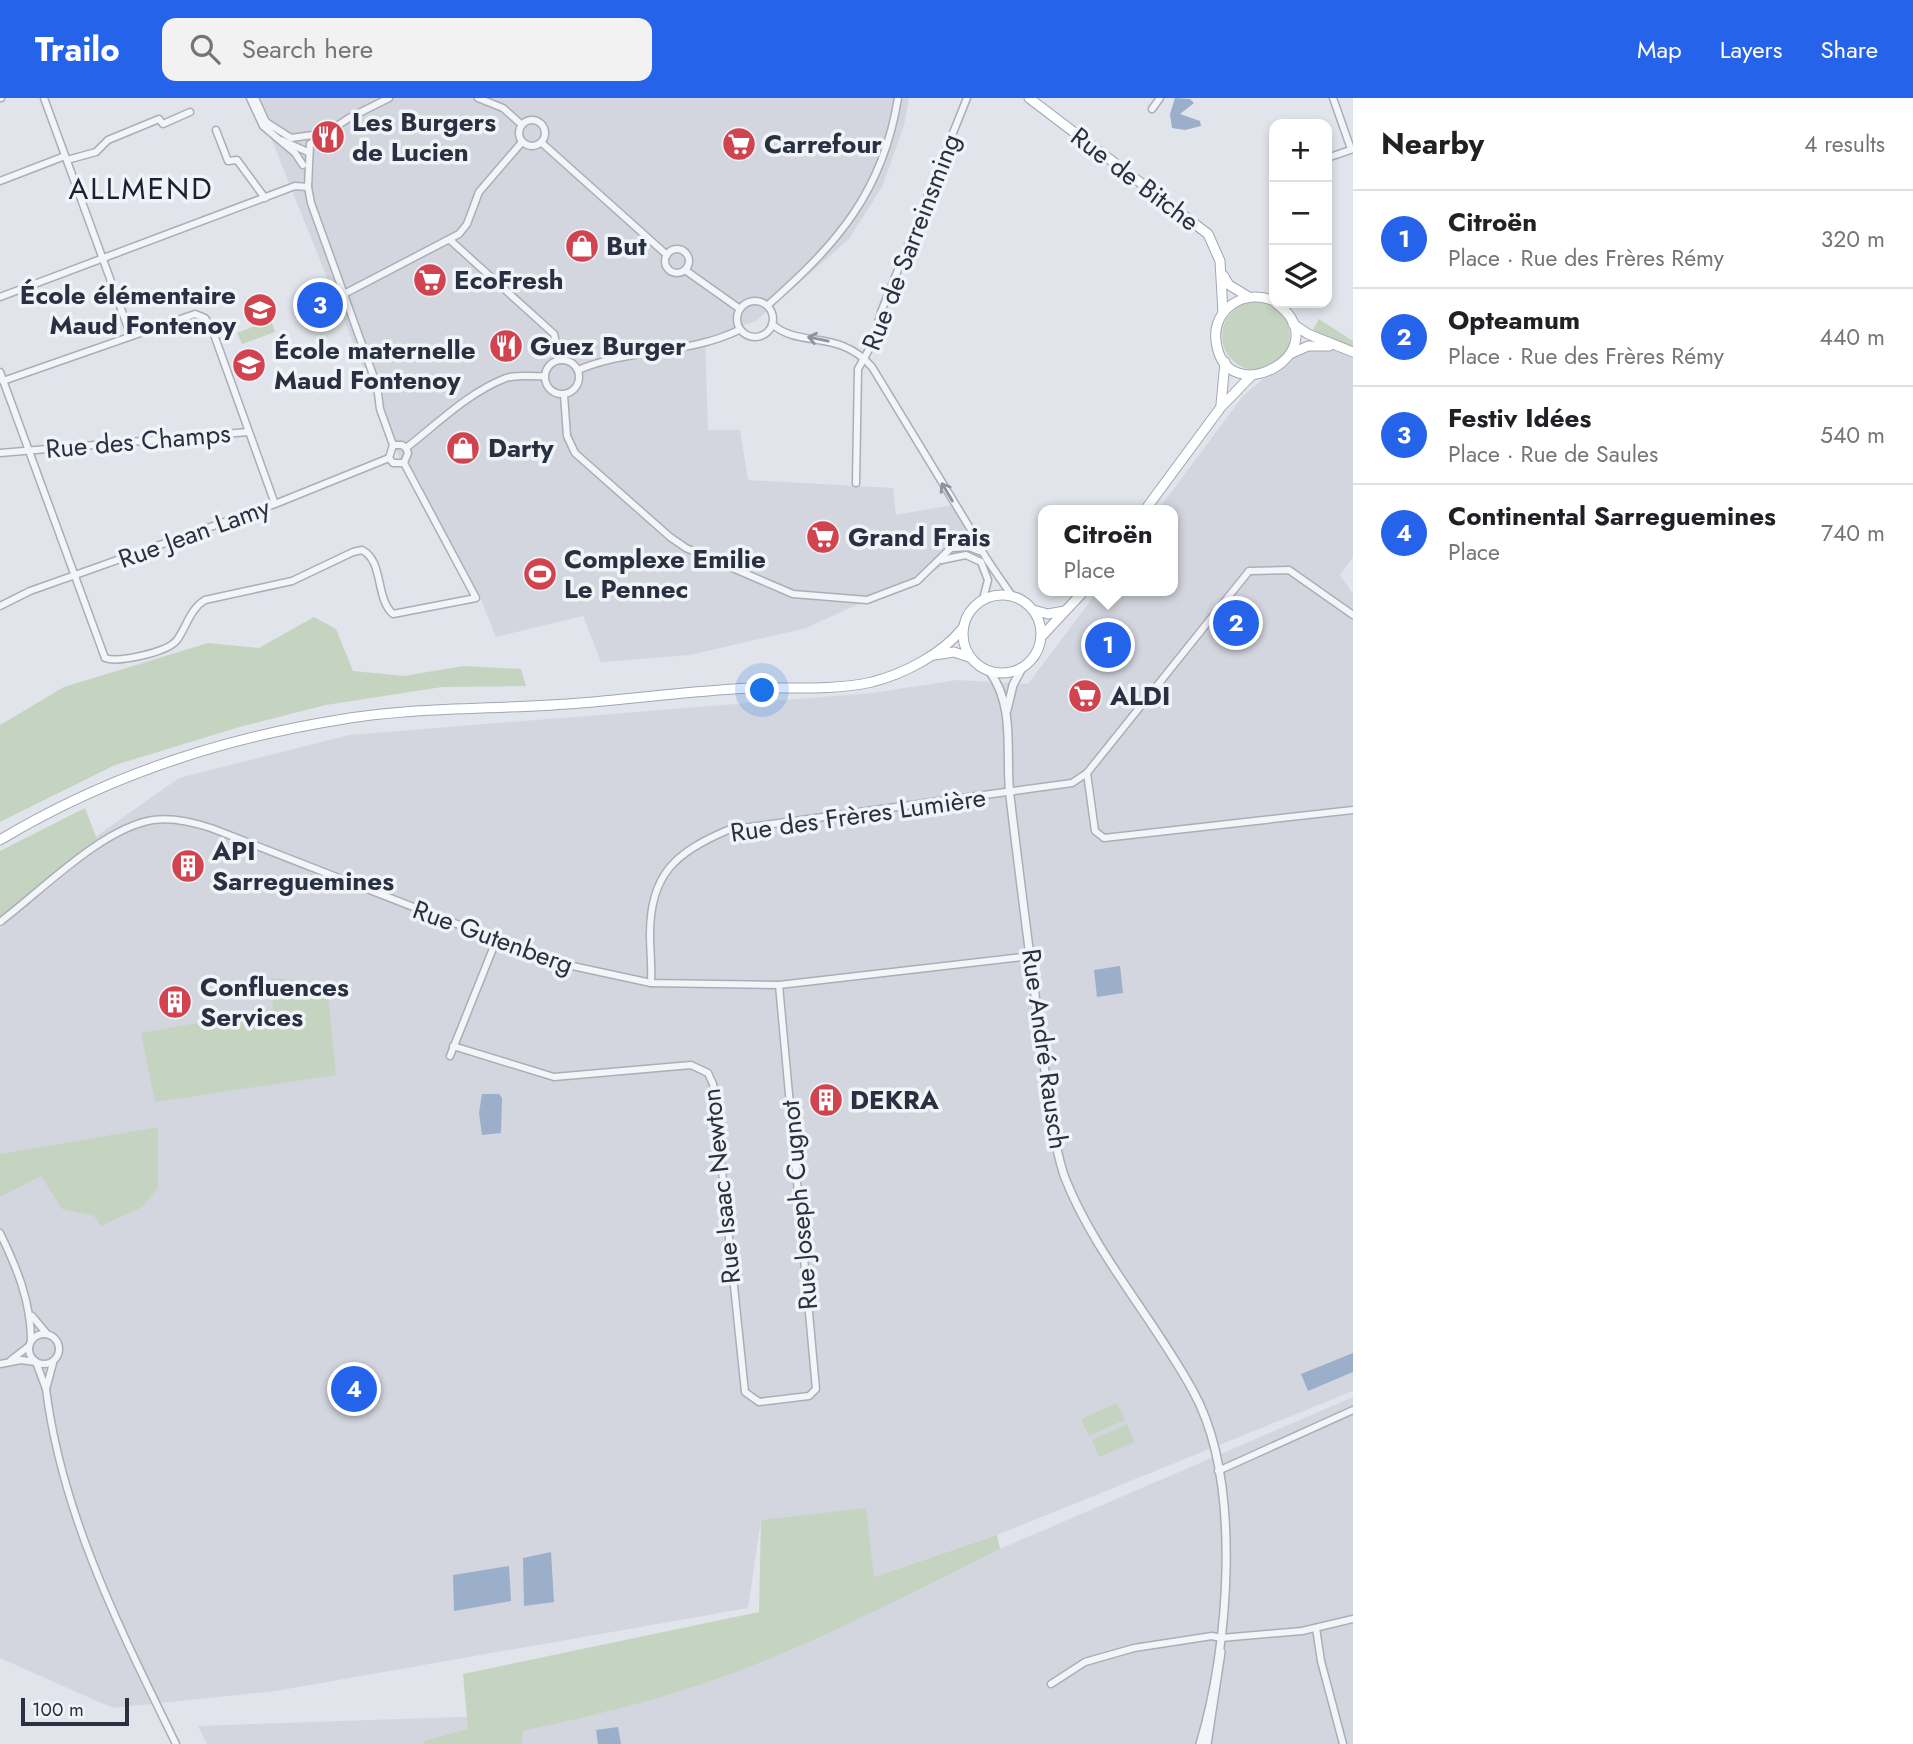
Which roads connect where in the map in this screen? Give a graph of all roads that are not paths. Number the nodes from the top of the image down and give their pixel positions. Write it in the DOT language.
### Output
graph roads {
  1 [pos="44,98"];
  2 [pos="250,98"];
  3 [pos="255,98"];
  4 [pos="389,98"];
  5 [pos="478,98"];
  6 [pos="898,98"];
  7 [pos="967,98"];
  8 [pos="1029,98"];
  9 [pos="1160,98"];
  10 [pos="1333,98"];
  11 [pos="1153,109"];
  12 [pos="190,112"];
  13 [pos="265,121"];
  14 [pos="522,125"];
  15 [pos="216,130"];
  16 [pos="321,134"];
  17 [pos="300,138"];
  18 [pos="522,142"];
  19 [pos="542,143"];
  20 [pos="1352,149"];
  21 [pos="308,152"];
  22 [pos="1332,156"];
  23 [pos="66,158"];
  24 [pos="303,165"];
  25 [pos="0,181"];
  26 [pos="308,187"];
  27 [pos="265,198"];
  28 [pos="450,240"];
  29 [pos="667,256"];
  30 [pos="104,260"];
  31 [pos="685,270"];
  32 [pos="1222,273"];
  33 [pos="345,294"];
  34 [pos="0,297"];
  35 [pos="1249,297"];
  36 [pos="1269,301"];
  37 [pos="768,305"];
  38 [pos="1282,308"];
  39 [pos="740,309"];
  40 [pos="1223,313"];
  41 [pos="772,324"];
  42 [pos="1293,324"];
  43 [pos="739,330"];
  44 [pos="131,336"];
  45 [pos="1333,346"];
  46 [pos="1353,352"];
  47 [pos="1290,354"];
  48 [pos="864,358"];
  49 [pos="561,360"];
  50 [pos="1225,362"];
  51 [pos="578,370"];
  52 [pos="0,372"];
  53 [pos="1252,375"];
  54 [pos="544,376"];
  55 [pos="3,381"];
  56 [pos="564,395"];
  57 [pos="1221,407"];
  58 [pos="248,432"];
  59 [pos="393,445"];
  60 [pos="406,448"];
  61 [pos="28,450"];
  62 [pos="0,453"];
  63 [pos="388,458"];
  64 [pos="404,463"];
  65 [pos="856,483"];
  66 [pos="275,504"];
  67 [pos="1149,505"];
  68 [pos="979,551"];
  69 [pos="939,561"];
  70 [pos="75,576"];
  71 [pos="1012,596"];
  72 [pos="1079,596"];
  73 [pos="983,599"];
  74 [pos="0,606"];
  75 [pos="1033,610"];
  76 [pos="1065,611"];
  77 [pos="1353,615"];
  78 [pos="962,629"];
  79 [pos="1041,637"];
  80 [pos="929,656"];
  81 [pos="969,657"];
  82 [pos="1022,668"];
  83 [pos="990,672"];
  84 [pos="1007,715"];
  85 [pos="1087,773"];
  86 [pos="1010,793"];
  87 [pos="1353,810"];
  88 [pos="0,840"];
  89 [pos="0,922"];
  90 [pos="496,941"];
  91 [pos="1031,957"];
  92 [pos="651,983"];
  93 [pos="779,985"];
  94 [pos="453,1046"];
  95 [pos="450,1056"];
  96 [pos="0,1233"];
  97 [pos="29,1312"];
  98 [pos="48,1335"];
  99 [pos="30,1343"];
  100 [pos="54,1361"];
  101 [pos="36,1362"];
  102 [pos="3,1363"];
  103 [pos="46,1389"];
  104 [pos="784,1399"];
  105 [pos="1353,1410"];
  106 [pos="1218,1471"];
  107 [pos="1353,1619"];
  108 [pos="1316,1628"];
  109 [pos="1221,1640"];
  110 [pos="1051,1684"];
  111 [pos="176,1744"];
  112 [pos="1200,1744"];
  113 [pos="1207,1744"];
  114 [pos="1343,1744"];
  1 -- 23 [label="street"];
  2 -- 24 [label="street"];
  3 -- 13 [label="street"];
  4 -- 16 [label="street"];
  5 -- 14 [label="street"];
  6 -- 37 [label="street"];
  7 -- 48 [label="street, Rue de Sarreinsming"];
  8 -- 32 [label="main road, Rue de Bitche"];
  9 -- 11 [label="street"];
  10 -- 20 [label="street"];
  12 -- 23 [label="street"];
  13 -- 17 [label="street"];
  13 -- 21 [label="street"];
  14 -- 18 [label="street"];
  14 -- 19 [label="street"];
  15 -- 27 [label="street"];
  16 -- 17 [label="street"];
  16 -- 21 [label="street"];
  17 -- 21 [label="street"];
  18 -- 19 [label="street"];
  18 -- 28 [label="street"];
  19 -- 29 [label="street"];
  20 -- 22 [label="street"];
  21 -- 26 [label="street"];
  23 -- 25 [label="street"];
  23 -- 30 [label="street"];
  26 -- 27 [label="street"];
  26 -- 33 [label="street"];
  27 -- 30 [label="street"];
  28 -- 33 [label="street"];
  28 -- 49 [label="street"];
  29 -- 31 [label="street"];
  29 -- 31 [label="street"];
  30 -- 34 [label="street"];
  30 -- 44 [label="street"];
  31 -- 39 [label="street"];
  32 -- 35 [label="main road"];
  32 -- 40 [label="main road, Rue de Bitche"];
  33 -- 59 [label="street"];
  35 -- 36 [label="main road"];
  35 -- 40 [label="main road"];
  37 -- 39 [label="street"];
  37 -- 41 [label="street"];
  38 -- 42 [label="main road"];
  39 -- 43 [label="street"];
  40 -- 50 [label="main road"];
  41 -- 43 [label="street"];
  48 -- 41 [label="street, one-way"];
  42 -- 45 [label="main road"];
  42 -- 47 [label="main road"];
  43 -- 51 [label="street"];
  44 -- 55 [label="street"];
  44 -- 58 [label="street"];
  45 -- 46 [label="main road"];
  45 -- 47 [label="main road"];
  47 -- 53 [label="main road"];
  48 -- 65 [label="street"];
  68 -- 48 [label="street, Rue de Sarreinsming, one-way"];
  49 -- 51 [label="street"];
  49 -- 54 [label="street"];
  50 -- 53 [label="main road"];
  50 -- 57 [label="main road"];
  51 -- 56 [label="street"];
  52 -- 55 [label="street"];
  53 -- 57 [label="main road"];
  54 -- 56 [label="street"];
  54 -- 60 [label="street"];
  55 -- 61 [label="street"];
  56 -- 69 [label="street"];
  57 -- 67 [label="main road"];
  58 -- 61 [label="street, Rue des Champs"];
  58 -- 66 [label="street"];
  59 -- 60 [label="street"];
  59 -- 63 [label="street"];
  60 -- 64 [label="street"];
  61 -- 62 [label="street, Rue des Champs"];
  61 -- 70 [label="street"];
  63 -- 64 [label="street"];
  63 -- 66 [label="street, Rue Jean Lamy"];
  64 -- 70 [label="street"];
  66 -- 70 [label="street, Rue Jean Lamy"];
  68 -- 69 [label="street"];
  68 -- 71 [label="street, Rue de Sarreinsming"];
  69 -- 73 [label="street"];
  70 -- 74 [label="street, Rue Jean Lamy"];
  71 -- 73 [label="main road"];
  71 -- 75 [label="main road"];
  72 -- 76 [label="main road"];
  73 -- 78 [label="main road"];
  75 -- 76 [label="main road"];
  75 -- 79 [label="main road"];
  76 -- 79 [label="main road"];
  77 -- 85 [label="street"];
  78 -- 80 [label="main road"];
  78 -- 81 [label="main road"];
  79 -- 82 [label="main road"];
  80 -- 81 [label="main road"];
  80 -- 88 [label="main road"];
  81 -- 83 [label="main road"];
  82 -- 83 [label="main road"];
  82 -- 84 [label="street, Rue André Rausch"];
  83 -- 84 [label="street, Rue André Rausch"];
  84 -- 86 [label="street, Rue André Rausch"];
  85 -- 86 [label="street, Rue des Frères Lumière"];
  85 -- 87 [label="street"];
  86 -- 91 [label="street, Rue André Rausch"];
  86 -- 92 [label="street, Rue des Frères Lumière"];
  89 -- 90 [label="street, Rue Gutenberg"];
  90 -- 92 [label="street, Rue Gutenberg"];
  90 -- 94 [label="street"];
  91 -- 93 [label="street, Rue Gutenberg"];
  91 -- 106 [label="street, Rue André Rausch"];
  92 -- 93 [label="street, Rue Gutenberg"];
  93 -- 104 [label="street, Rue Joseph Cugnot"];
  94 -- 95 [label="street"];
  94 -- 104 [label="street, Rue Isaac Newton"];
  96 -- 97 [label="street"];
  97 -- 98 [label="street"];
  97 -- 99 [label="street"];
  98 -- 99 [label="street"];
  98 -- 100 [label="street"];
  99 -- 101 [label="street"];
  99 -- 102 [label="street"];
  100 -- 101 [label="street"];
  100 -- 103 [label="street"];
  101 -- 102 [label="street"];
  101 -- 103 [label="street"];
  103 -- 111 [label="street"];
  105 -- 106 [label="street"];
  106 -- 109 [label="street, Rue André Rausch"];
  107 -- 108 [label="street"];
  108 -- 109 [label="street"];
  108 -- 114 [label="street"];
  109 -- 110 [label="street"];
  109 -- 112 [label="street"];
  109 -- 113 [label="street"];
}
